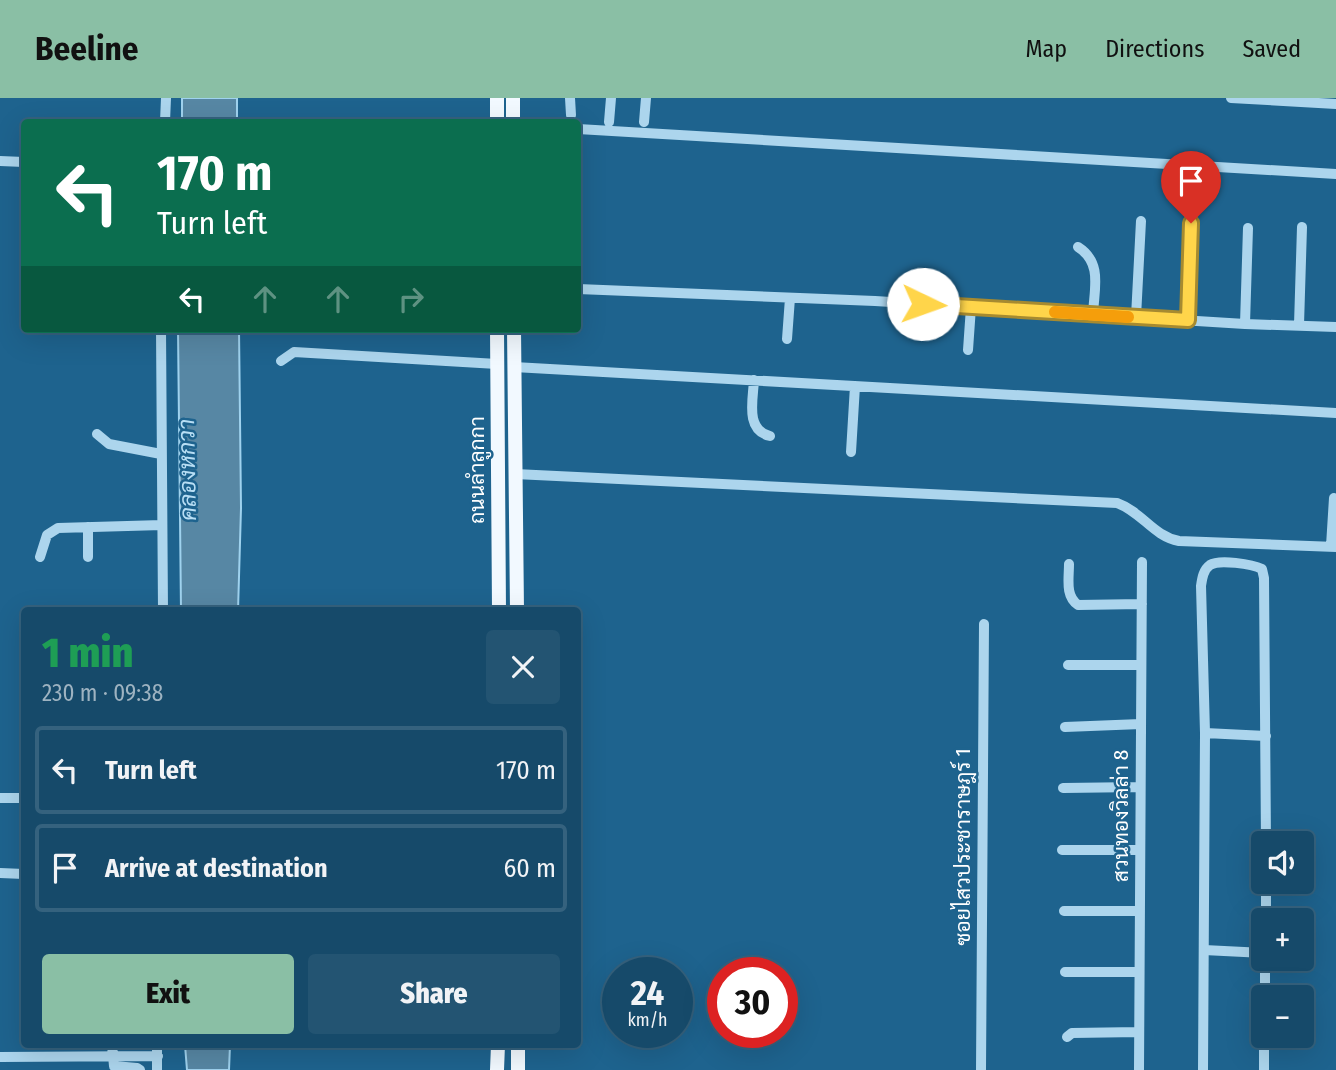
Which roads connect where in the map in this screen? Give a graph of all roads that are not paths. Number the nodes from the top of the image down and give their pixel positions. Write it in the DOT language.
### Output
graph roads {
  1 [pos="166,98"];
  2 [pos="497,98"];
  3 [pos="513,98"];
  4 [pos="570,98"];
  5 [pos="611,98"];
  6 [pos="646,98"];
  7 [pos="1231,98"];
  8 [pos="1336,104"];
  9 [pos="571,115"];
  10 [pos="165,119"];
  11 [pos="497,119"];
  12 [pos="513,119"];
  13 [pos="609,122"];
  14 [pos="644,122"];
  15 [pos="581,129"];
  16 [pos="0,161"];
  17 [pos="21,162"];
  18 [pos="1336,174"];
  19 [pos="1141,220"];
  20 [pos="1191,223"];
  21 [pos="1302,227"];
  22 [pos="1248,228"];
  23 [pos="1079,247"];
  24 [pos="581,289"];
  25 [pos="790,298"];
  26 [pos="971,307"];
  27 [pos="1093,315"];
  28 [pos="1136,317"];
  29 [pos="1188,320"];
  30 [pos="1245,324"];
  31 [pos="1299,325"];
  32 [pos="1336,327"];
  33 [pos="161,333"];
  34 [pos="497,333"];
  35 [pos="514,333"];
  36 [pos="787,338"];
  37 [pos="968,350"];
  38 [pos="281,361"];
  39 [pos="497,364"];
  40 [pos="514,368"];
  41 [pos="754,380"];
  42 [pos="855,386"];
  43 [pos="1336,413"];
  44 [pos="97,434"];
  45 [pos="770,436"];
  46 [pos="851,452"];
  47 [pos="162,454"];
  48 [pos="515,474"];
  49 [pos="1334,498"];
  50 [pos="162,525"];
  51 [pos="88,527"];
  52 [pos="1334,546"];
  53 [pos="40,557"];
  54 [pos="88,557"];
  55 [pos="1142,562"];
  56 [pos="1069,564"];
  57 [pos="1142,604"];
  58 [pos="163,607"];
  59 [pos="499,607"];
  60 [pos="517,607"];
  61 [pos="984,624"];
  62 [pos="1068,665"];
  63 [pos="1141,665"];
  64 [pos="1141,724"];
  65 [pos="1065,727"];
  66 [pos="1205,733"];
  67 [pos="1266,736"];
  68 [pos="1140,787"];
  69 [pos="1063,788"];
  70 [pos="0,798"];
  71 [pos="21,798"];
  72 [pos="1266,831"];
  73 [pos="1062,850"];
  74 [pos="1140,850"];
  75 [pos="0,873"];
  76 [pos="21,874"];
  77 [pos="1064,911"];
  78 [pos="1140,911"];
  79 [pos="1204,950"];
  80 [pos="1251,952"];
  81 [pos="1065,972"];
  82 [pos="1139,972"];
  83 [pos="1139,1032"];
  84 [pos="1068,1037"];
  85 [pos="498,1048"];
  86 [pos="518,1048"];
  87 [pos="1264,1048"];
  88 [pos="158,1050"];
  89 [pos="111,1051"];
  90 [pos="0,1057"];
  91 [pos="140,1070"];
  92 [pos="157,1070"];
  93 [pos="497,1070"];
  94 [pos="518,1070"];
  95 [pos="981,1070"];
  96 [pos="1139,1070"];
  97 [pos="1203,1070"];
  98 [pos="1264,1070"];
  1 -- 10 [label="street"];
  2 -- 11 [label="main road"];
  3 -- 12 [label="main road"];
  4 -- 9 [label="street"];
  5 -- 13 [label="street"];
  6 -- 14 [label="street"];
  7 -- 8 [label="street"];
  15 -- 18 [label="street"];
  16 -- 17 [label="street"];
  19 -- 28 [label="street"];
  20 -- 29 [label="street"];
  21 -- 31 [label="street"];
  22 -- 30 [label="street"];
  23 -- 27 [label="street"];
  24 -- 25 [label="street"];
  25 -- 26 [label="street"];
  25 -- 36 [label="street"];
  26 -- 27 [label="street"];
  26 -- 37 [label="street"];
  27 -- 28 [label="street"];
  28 -- 29 [label="street"];
  29 -- 30 [label="street"];
  30 -- 31 [label="street"];
  31 -- 32 [label="street"];
  33 -- 47 [label="street"];
  34 -- 39 [label="main road, ถนนลำลูกกา"];
  35 -- 40 [label="main road, ถนนลำลูกกา"];
  38 -- 39 [label="street"];
  39 -- 59 [label="main road, ถนนลำลูกกา"];
  40 -- 41 [label="street"];
  40 -- 48 [label="main road, ถนนลำลูกกา"];
  41 -- 42 [label="street"];
  41 -- 45 [label="street"];
  42 -- 43 [label="street"];
  42 -- 46 [label="street"];
  44 -- 47 [label="street"];
  47 -- 50 [label="street"];
  48 -- 52 [label="street"];
  48 -- 60 [label="main road, ถนนลำลูกกา"];
  49 -- 52 [label="street"];
  50 -- 51 [label="street"];
  50 -- 58 [label="street"];
  51 -- 53 [label="street"];
  51 -- 54 [label="street"];
  55 -- 57 [label="street, สวนทองวิลล่า 8"];
  56 -- 57 [label="street"];
  57 -- 63 [label="street, สวนทองวิลล่า 8"];
  61 -- 95 [label="street, ซอยไสวประชาราษฎร์ 1"];
  62 -- 63 [label="street"];
  63 -- 64 [label="street, สวนทองวิลล่า 8"];
  64 -- 65 [label="street"];
  64 -- 68 [label="street, สวนทองวิลล่า 8"];
  66 -- 67 [label="street"];
  66 -- 67 [label="street"];
  66 -- 79 [label="street"];
  67 -- 72 [label="street"];
  68 -- 69 [label="street"];
  68 -- 74 [label="street, สวนทองวิลล่า 8"];
  70 -- 71 [label="street"];
  73 -- 74 [label="street"];
  74 -- 78 [label="street, สวนทองวิลล่า 8"];
  75 -- 76 [label="street"];
  77 -- 78 [label="street"];
  78 -- 82 [label="street, สวนทองวิลล่า 8"];
  79 -- 80 [label="street"];
  79 -- 97 [label="street"];
  81 -- 82 [label="street"];
  82 -- 83 [label="street, สวนทองวิลล่า 8"];
  83 -- 84 [label="street"];
  83 -- 96 [label="street, สวนทองวิลล่า 8"];
  85 -- 93 [label="main road"];
  86 -- 94 [label="main road"];
  87 -- 98 [label="street"];
  88 -- 89 [label="street"];
  88 -- 92 [label="street"];
  89 -- 90 [label="street"];
  89 -- 91 [label="street"];
}
